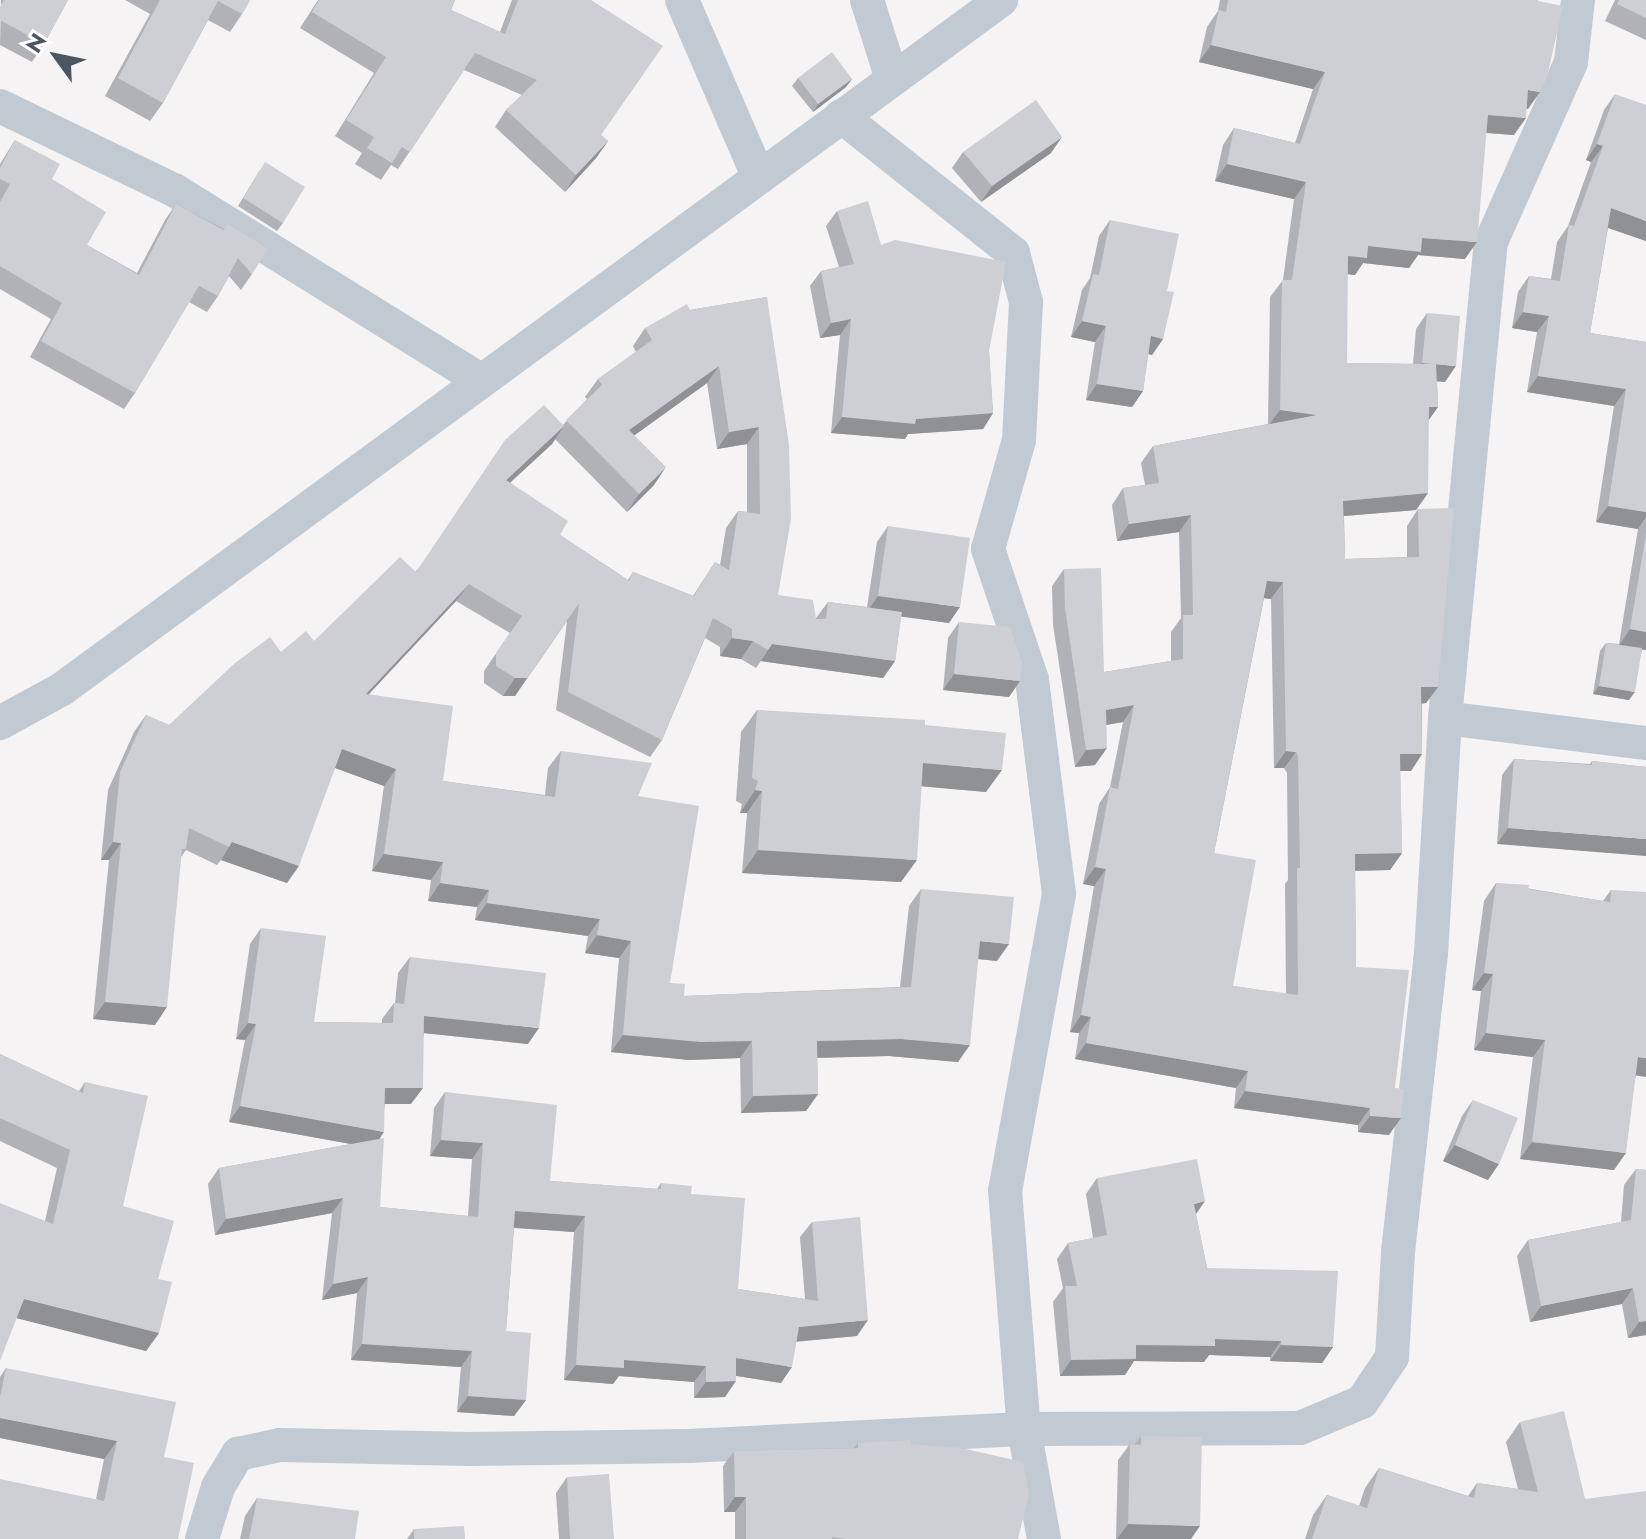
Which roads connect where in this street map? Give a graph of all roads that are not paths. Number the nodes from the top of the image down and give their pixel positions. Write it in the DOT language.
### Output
graph roads {
  1 [pos="682,0"];
  2 [pos="867,0"];
  3 [pos="1001,0"];
  4 [pos="1578,0"];
  5 [pos="892,79"];
  6 [pos="0,106"];
  7 [pos="841,116"];
  8 [pos="758,176"];
  9 [pos="480,380"];
  10 [pos="1445,718"];
  11 [pos="0,723"];
  12 [pos="1646,743"];
  13 [pos="1024,1429"];
  14 [pos="202,1539"];
  15 [pos="1044,1539"];
  1 -- 8 [label="street"];
  2 -- 5 [label="street"];
  3 -- 5 [label="street"];
  4 -- 10 [label="street"];
  5 -- 7 [label="street"];
  6 -- 9 [label="street"];
  7 -- 8 [label="street"];
  7 -- 13 [label="street"];
  8 -- 9 [label="street"];
  9 -- 11 [label="street"];
  10 -- 12 [label="street"];
  10 -- 13 [label="street"];
  13 -- 14 [label="street"];
  13 -- 15 [label="street"];
}
